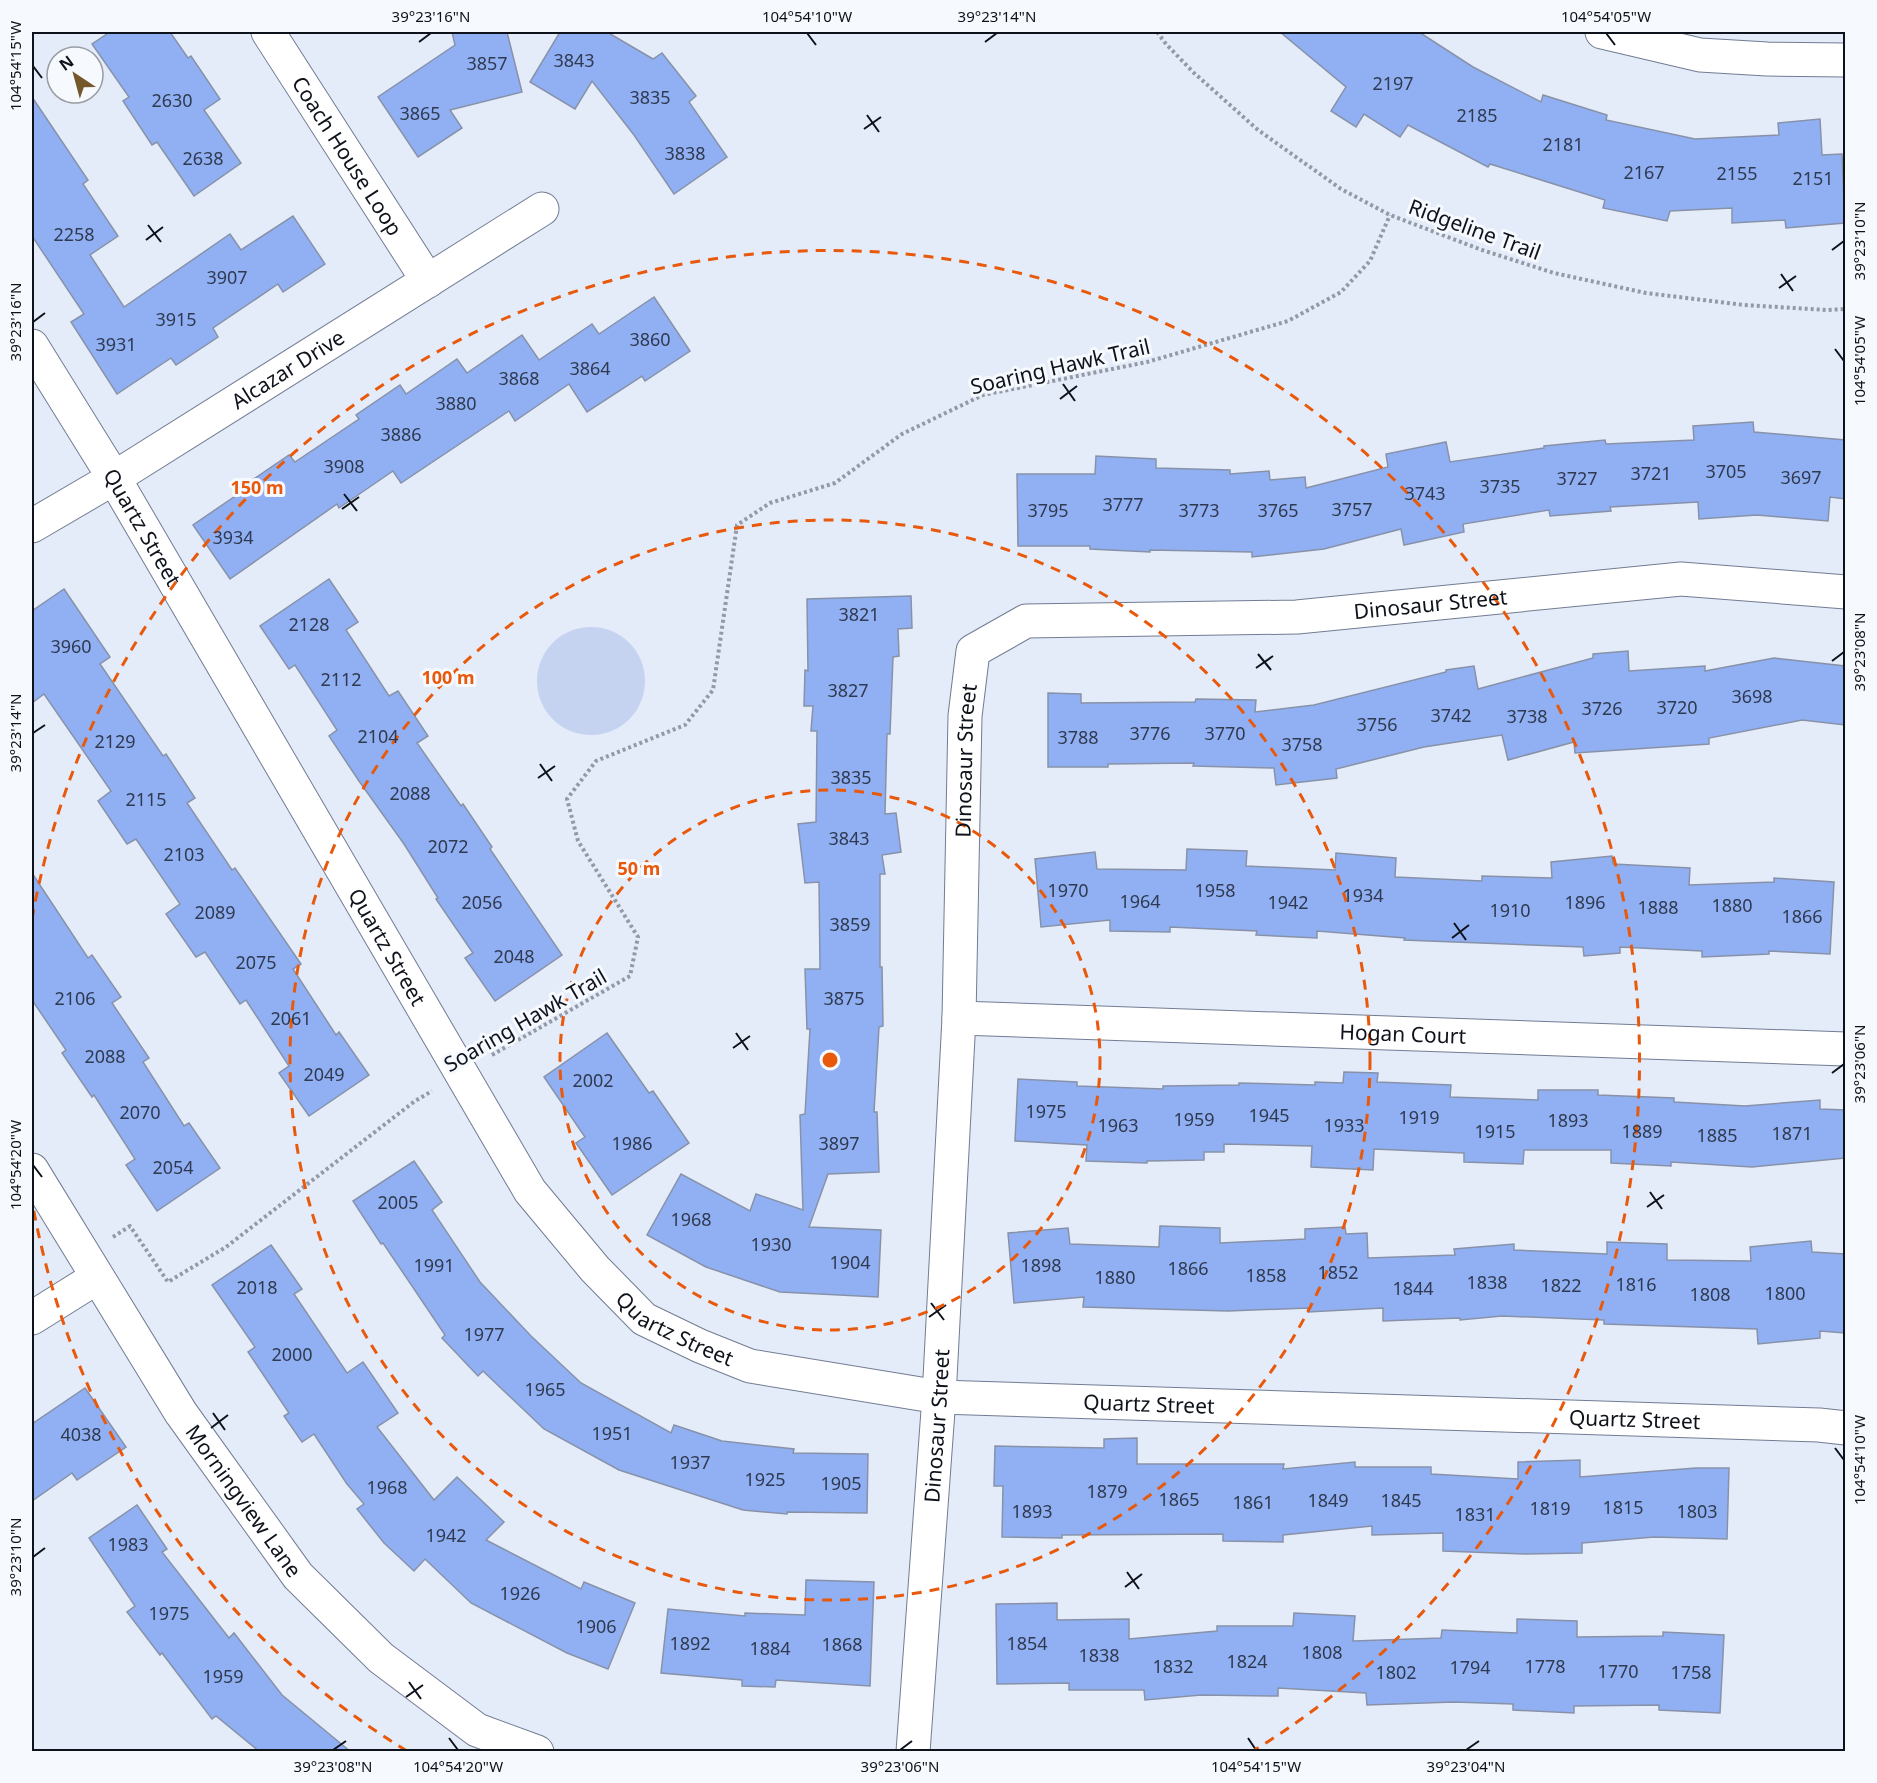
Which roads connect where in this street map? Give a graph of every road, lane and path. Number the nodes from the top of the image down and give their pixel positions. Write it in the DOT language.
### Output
graph roads {
  1 [pos="268,32"];
  2 [pos="1157,32"];
  3 [pos="1602,32"];
  4 [pos="1767,45"];
  5 [pos="1845,60"];
  6 [pos="542,209"];
  7 [pos="1390,215"];
  8 [pos="428,281"];
  9 [pos="1845,309"];
  10 [pos="32,346"];
  11 [pos="114,478"];
  12 [pos="32,526"];
  13 [pos="1845,592"];
  14 [pos="959,1018"];
  15 [pos="1845,1049"];
  16 [pos="460,1074"];
  17 [pos="32,1170"];
  18 [pos="90,1267"];
  19 [pos="32,1318"];
  20 [pos="939,1397"];
  21 [pos="1845,1428"];
  22 [pos="537,1752"];
  23 [pos="913,1752"];
  1 -- 8 [label="street, Coach House Loop"];
  2 -- 7 [label="path, Ridgeline Trail"];
  3 -- 4 [label="street"];
  4 -- 5 [label="street"];
  6 -- 8 [label="street, Alcazar Drive"];
  7 -- 9 [label="path, Ridgeline Trail"];
  7 -- 16 [label="path, Soaring Hawk Trail"];
  8 -- 11 [label="street, Alcazar Drive"];
  10 -- 11 [label="street, Quartz Street"];
  11 -- 12 [label="street, Alcazar Drive"];
  11 -- 16 [label="street, Quartz Street"];
  13 -- 14 [label="street, Dinosaur Street"];
  14 -- 15 [label="street, Hogan Court"];
  14 -- 20 [label="street, Dinosaur Street"];
  16 -- 18 [label="path, Soaring Hawk Trail"];
  16 -- 20 [label="street, Quartz Street"];
  17 -- 18 [label="street, Morningview Lane"];
  18 -- 19 [label="street"];
  18 -- 22 [label="street, Morningview Lane"];
  20 -- 21 [label="street, Quartz Street"];
  20 -- 23 [label="street, Dinosaur Street"];
}
